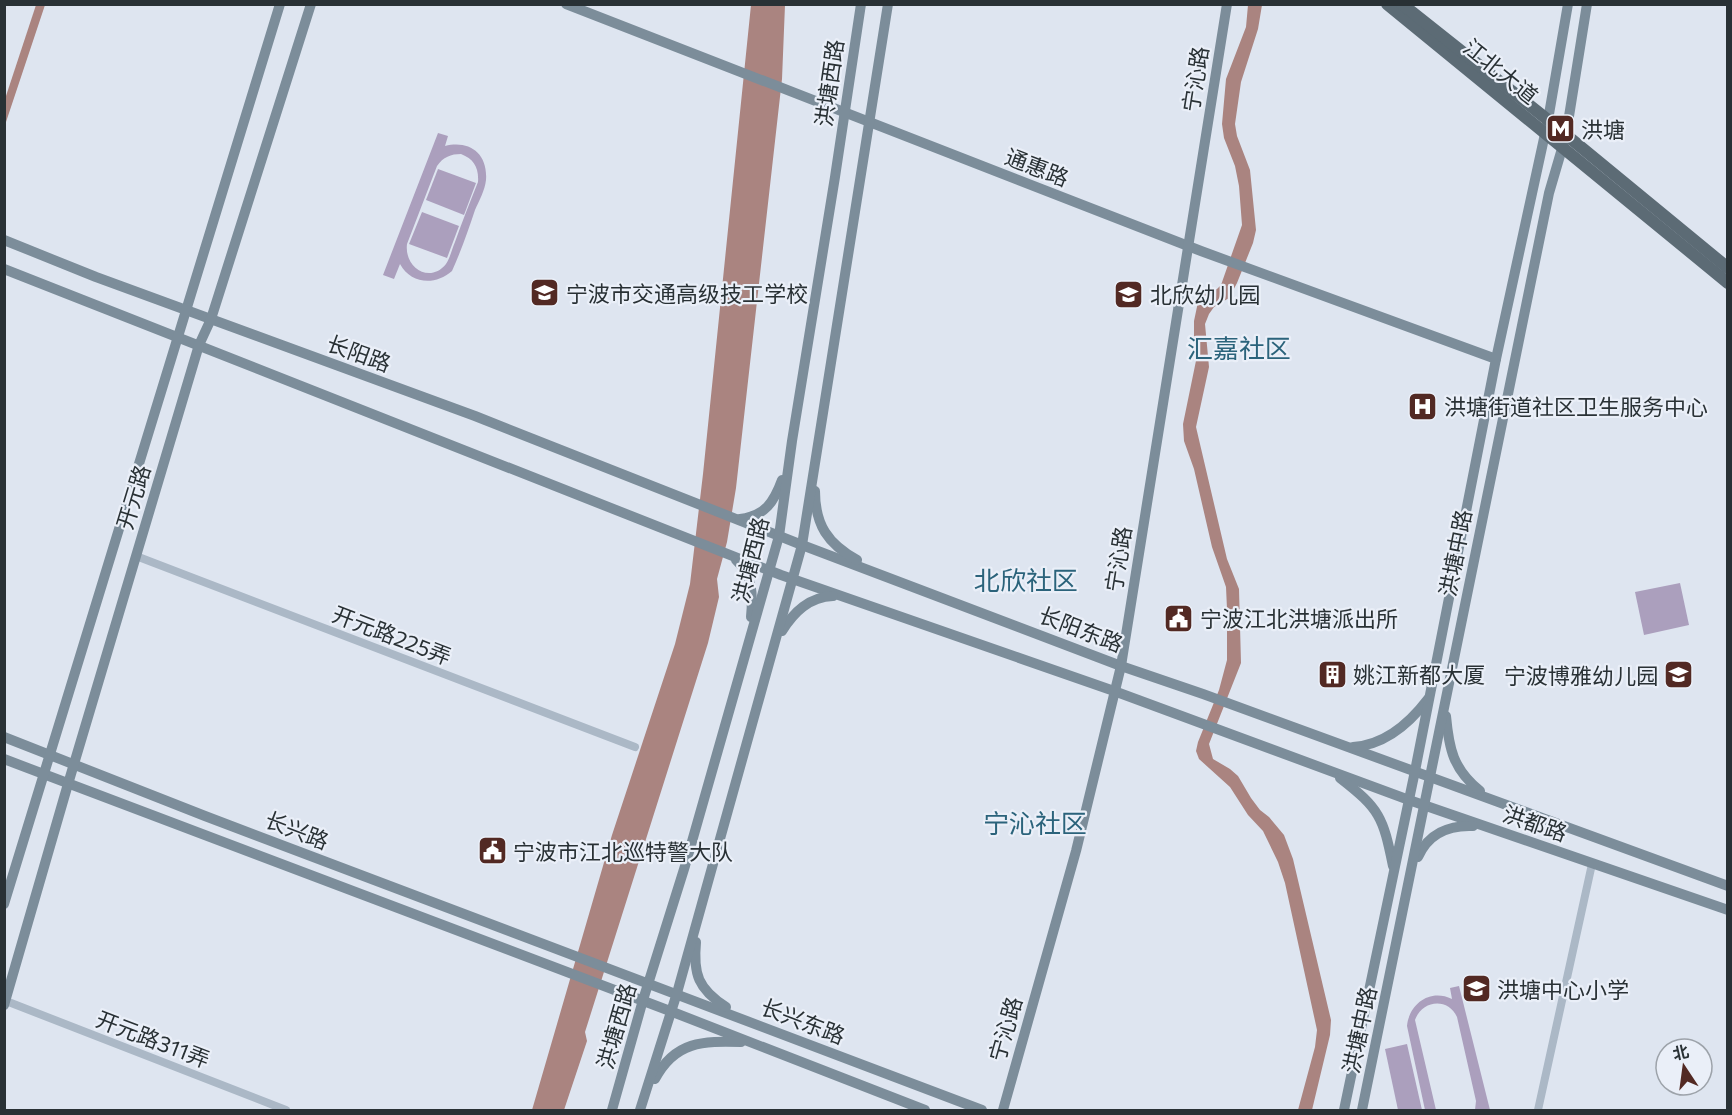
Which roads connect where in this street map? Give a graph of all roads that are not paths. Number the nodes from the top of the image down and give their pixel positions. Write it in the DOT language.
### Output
graph roads {
  1 [pos="280,4"];
  2 [pos="311,4"];
  3 [pos="566,4"];
  4 [pos="861,4"];
  5 [pos="888,4"];
  6 [pos="1227,4"];
  7 [pos="1387,4"];
  8 [pos="1402,4"];
  9 [pos="1568,4"];
  10 [pos="1587,4"];
  11 [pos="844,114"];
  12 [pos="1548,120"];
  13 [pos="870,123"];
  14 [pos="1545,134"];
  15 [pos="1566,135"];
  16 [pos="1562,148"];
  17 [pos="4,240"];
  18 [pos="1188,246"];
  19 [pos="1728,268"];
  20 [pos="4,269"];
  21 [pos="1728,283"];
  22 [pos="188,311"];
  23 [pos="211,319"];
  24 [pos="179,338"];
  25 [pos="199,345"];
  26 [pos="1496,359"];
  27 [pos="790,457"];
  28 [pos="816,463"];
  29 [pos="735,518"];
  30 [pos="779,536"];
  31 [pos="802,545"];
  32 [pos="729,555"];
  33 [pos="136,556"];
  34 [pos="769,571"];
  35 [pos="892,579"];
  36 [pos="794,580"];
  37 [pos="841,596"];
  38 [pos="750,638"];
  39 [pos="775,645"];
  40 [pos="1121,666"];
  41 [pos="1114,691"];
  42 [pos="1429,698"];
  43 [pos="1445,704"];
  44 [pos="4,737"];
  45 [pos="635,747"];
  46 [pos="1349,747"];
  47 [pos="50,754"];
  48 [pos="4,759"];
  49 [pos="74,764"];
  50 [pos="1330,770"];
  51 [pos="1415,771"];
  52 [pos="44,774"];
  53 [pos="1431,777"];
  54 [pos="68,784"];
  55 [pos="1488,798"];
  56 [pos="1409,800"];
  57 [pos="1425,806"];
  58 [pos="1487,827"];
  59 [pos="1593,864"];
  60 [pos="1394,872"];
  61 [pos="1411,874"];
  62 [pos="1728,886"];
  63 [pos="4,904"];
  64 [pos="1728,910"];
  65 [pos="698,918"];
  66 [pos="610,968"];
  67 [pos="649,983"];
  68 [pos="604,986"];
  69 [pos="677,993"];
  70 [pos="643,1000"];
  71 [pos="5,1003"];
  72 [pos="670,1011"];
  73 [pos="743,1019"];
  74 [pos="751,1042"];
  75 [pos="641,1107"];
  76 [pos="286,1110"];
  77 [pos="612,1110"];
  78 [pos="925,1110"];
  79 [pos="982,1110"];
  80 [pos="1003,1110"];
  81 [pos="1344,1110"];
  82 [pos="1362,1110"];
  83 [pos="1538,1110"];
  1 -- 22 [label="main road, 开元路"];
  2 -- 23 [label="main road, 开元路"];
  3 -- 11 [label="main road, 通惠路"];
  4 -- 11 [label="main road, 洪塘西路"];
  5 -- 13 [label="main road, 洪塘西路"];
  6 -- 18 [label="main road, 宁沁路"];
  7 -- 14 [label="main road, 江北大道"];
  8 -- 12 [label="main road, 江北大道"];
  9 -- 12 [label="main road, 洪塘中路"];
  10 -- 15 [label="main road, 洪塘中路"];
  11 -- 13 [label="main road, 通惠路"];
  11 -- 27 [label="main road, 洪塘西路"];
  12 -- 14 [label="main road, 洪塘中路"];
  12 -- 15 [label="main road, 江北大道"];
  13 -- 18 [label="main road, 通惠路"];
  13 -- 28 [label="main road, 洪塘西路"];
  14 -- 16 [label="main road, 江北大道"];
  14 -- 26 [label="main road, 洪塘中路"];
  15 -- 16 [label="main road, 洪塘中路"];
  15 -- 19 [label="main road, 江北大道"];
  16 -- 21 [label="main road, 江北大道"];
  16 -- 43 [label="main road, 洪塘中路"];
  17 -- 22 [label="main road, 长阳路"];
  18 -- 26 [label="main road, 通惠路"];
  18 -- 40 [label="main road, 宁沁路"];
  20 -- 24 [label="main road"];
  22 -- 23 [label="main road, 长阳路"];
  22 -- 24 [label="main road, 开元路"];
  23 -- 25 [label="main road, 开元路"];
  23 -- 29 [label="main road, 长阳路"];
  24 -- 25 [label="main road"];
  24 -- 47 [label="main road, 开元路"];
  25 -- 32 [label="main road, 长阳东路"];
  25 -- 33 [label="main road, 开元路"];
  26 -- 42 [label="main road, 洪塘中路"];
  27 -- 29 [label="main road"];
  27 -- 30 [label="main road, 洪塘西路"];
  28 -- 31 [label="main road, 洪塘西路"];
  28 -- 35 [label="main road"];
  29 -- 30 [label="main road, 长阳东路"];
  30 -- 31 [label="main road, 长阳东路"];
  30 -- 34 [label="main road, 洪塘西路"];
  31 -- 35 [label="main road, 长阳东路"];
  31 -- 36 [label="main road, 洪塘西路"];
  32 -- 34 [label="main road, 长阳东路"];
  32 -- 38 [label="main road"];
  33 -- 45 [label="street, 开元路225弄"];
  33 -- 49 [label="main road, 开元路"];
  34 -- 36 [label="main road, 长阳东路"];
  34 -- 38 [label="main road, 洪塘西路"];
  35 -- 40 [label="main road, 长阳东路"];
  36 -- 37 [label="main road, 长阳东路"];
  36 -- 39 [label="main road, 洪塘西路"];
  37 -- 39 [label="main road"];
  37 -- 41 [label="main road, 长阳东路"];
  38 -- 67 [label="main road, 洪塘西路"];
  39 -- 65 [label="main road, 洪塘西路"];
  40 -- 41 [label="main road, 宁沁路"];
  40 -- 46 [label="main road, 长阳东路"];
  41 -- 50 [label="main road, 长阳东路"];
  41 -- 80 [label="main road, 宁沁路"];
  42 -- 46 [label="main road"];
  42 -- 51 [label="main road, 洪塘中路"];
  43 -- 53 [label="main road, 洪塘中路"];
  43 -- 55 [label="main road"];
  44 -- 47 [label="main road, 长兴路"];
  46 -- 51 [label="main road, 洪都路"];
  47 -- 49 [label="main road, 长兴路"];
  47 -- 52 [label="main road, 开元路"];
  48 -- 52 [label="main road, 长兴路"];
  49 -- 54 [label="main road, 开元路"];
  49 -- 66 [label="main road, 长兴路"];
  50 -- 56 [label="main road, 洪都路"];
  50 -- 60 [label="main road"];
  51 -- 53 [label="main road, 洪都路"];
  51 -- 56 [label="main road, 洪塘中路"];
  52 -- 54 [label="main road, 长兴路"];
  52 -- 63 [label="main road, 开元路"];
  53 -- 55 [label="main road, 洪都路"];
  53 -- 57 [label="main road, 洪塘中路"];
  54 -- 68 [label="main road, 长兴路"];
  54 -- 71 [label="main road, 开元路"];
  55 -- 62 [label="main road, 洪都路"];
  56 -- 57 [label="main road, 洪都路"];
  56 -- 60 [label="main road, 洪塘中路"];
  57 -- 58 [label="main road, 洪都路"];
  57 -- 61 [label="main road, 洪塘中路"];
  58 -- 59 [label="main road, 洪都路"];
  58 -- 61 [label="main road"];
  59 -- 64 [label="main road, 洪都路"];
  59 -- 83 [label="street"];
  60 -- 81 [label="main road, 洪塘中路"];
  61 -- 82 [label="main road, 洪塘中路"];
  65 -- 69 [label="main road, 洪塘西路"];
  65 -- 73 [label="main road"];
  66 -- 67 [label="main road, 长兴东路"];
  67 -- 69 [label="main road, 长兴东路"];
  67 -- 70 [label="main road, 洪塘西路"];
  68 -- 70 [label="main road, 长兴东路"];
  69 -- 72 [label="main road, 洪塘西路"];
  69 -- 73 [label="main road, 长兴东路"];
  70 -- 72 [label="main road, 长兴东路"];
  70 -- 77 [label="main road, 洪塘西路"];
  71 -- 76 [label="street, 开元路311弄"];
  72 -- 74 [label="main road, 长兴东路"];
  72 -- 75 [label="main road, 洪塘西路"];
  73 -- 79 [label="main road, 长兴东路"];
  74 -- 75 [label="main road"];
  74 -- 78 [label="main road, 长兴东路"];
}
